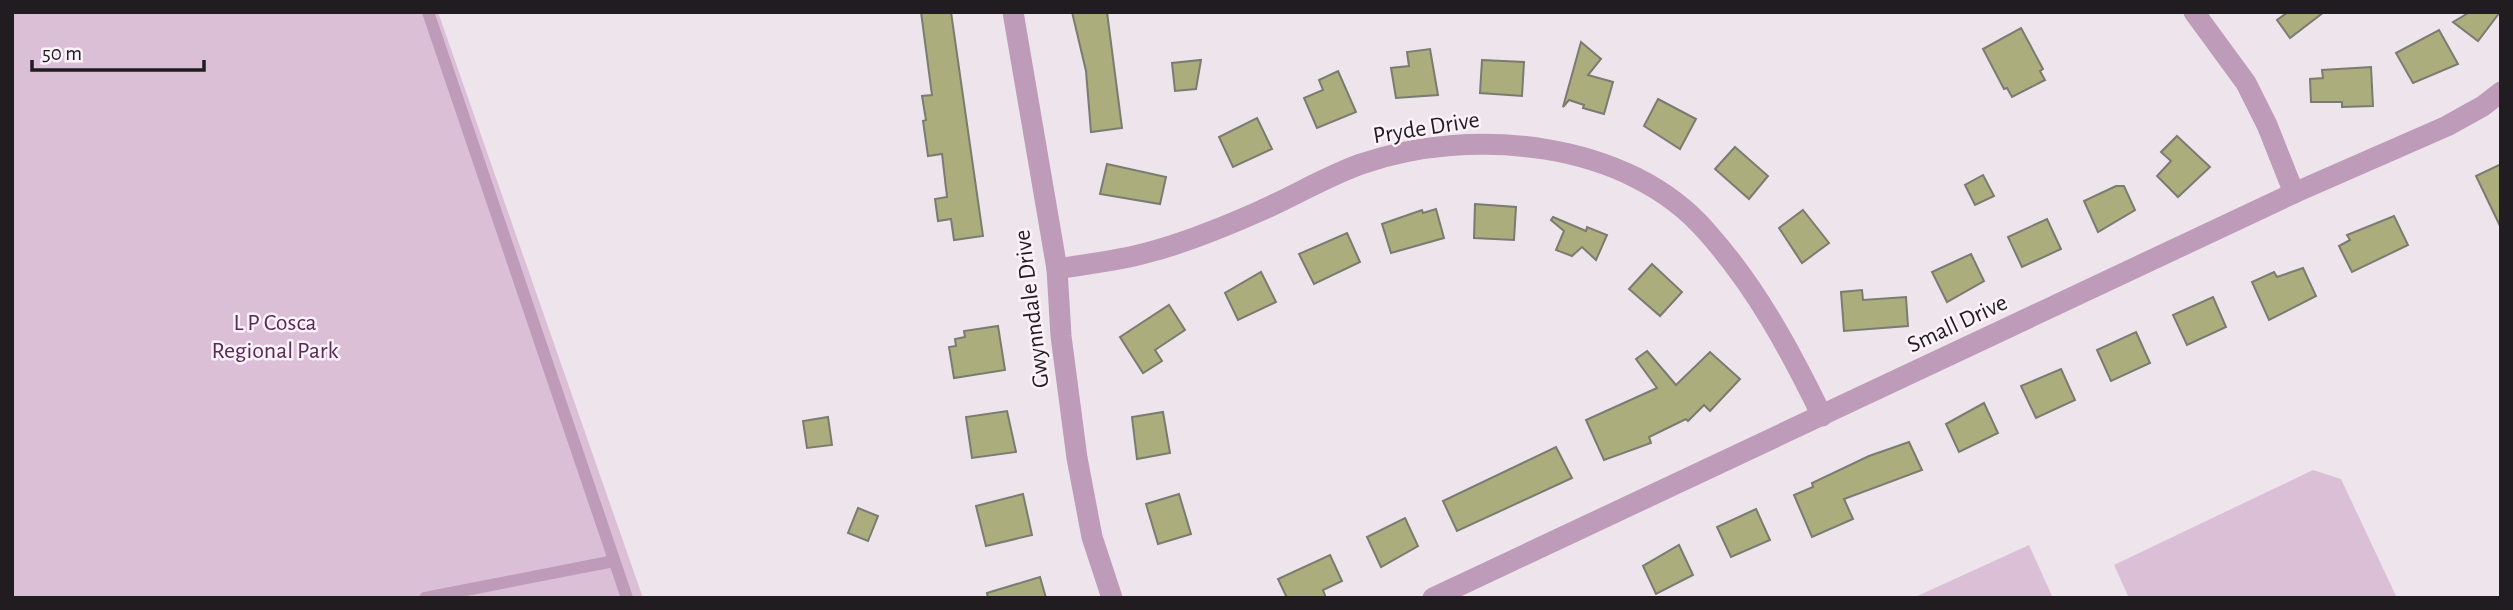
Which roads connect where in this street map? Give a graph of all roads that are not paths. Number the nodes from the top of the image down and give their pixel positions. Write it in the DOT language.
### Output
graph roads {
  1 [pos="428,12"];
  2 [pos="1013,12"];
  3 [pos="2194,12"];
  4 [pos="2501,92"];
  5 [pos="2294,193"];
  6 [pos="1057,269"];
  7 [pos="1822,416"];
  8 [pos="614,561"];
  9 [pos="425,598"];
  10 [pos="627,598"];
  11 [pos="1112,598"];
  12 [pos="1433,598"];
  1 -- 8 [label="lane"];
  2 -- 6 [label="street, Gwynndale Drive"];
  3 -- 5 [label="street"];
  4 -- 5 [label="street, Small Drive"];
  5 -- 7 [label="street, Small Drive"];
  6 -- 7 [label="street, Pryde Drive"];
  6 -- 11 [label="street, Gwynndale Drive"];
  7 -- 12 [label="street, Small Drive"];
  8 -- 9 [label="lane"];
  8 -- 10 [label="lane"];
}
